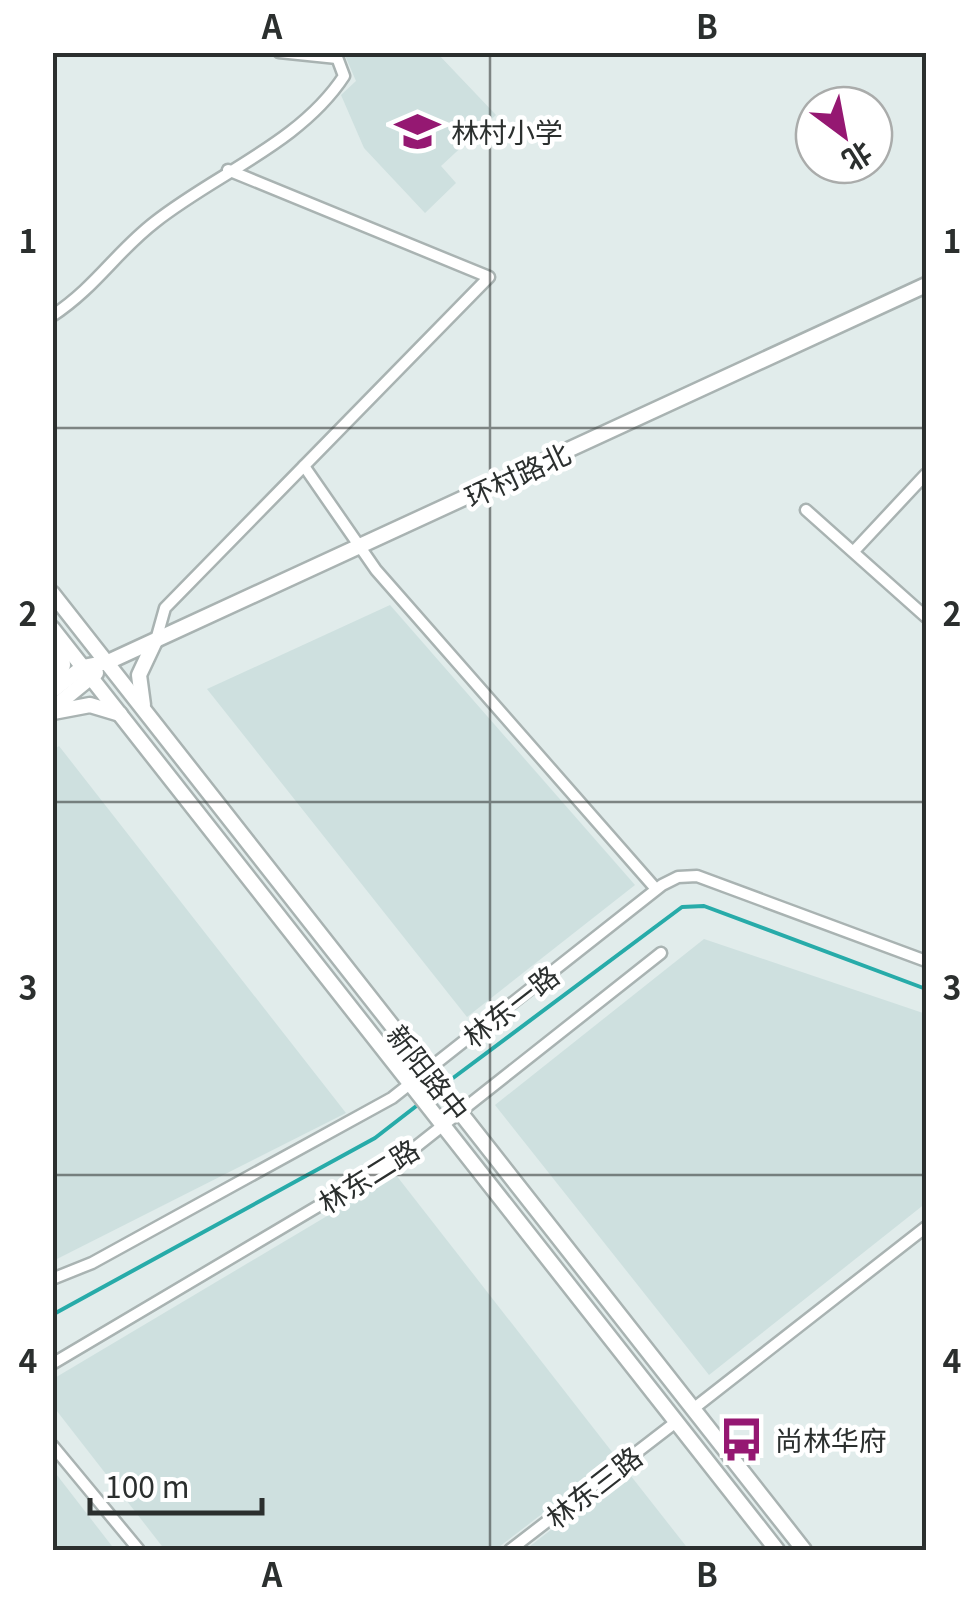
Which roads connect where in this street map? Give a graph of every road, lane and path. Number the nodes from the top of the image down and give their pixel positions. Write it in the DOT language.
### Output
graph roads {
  1 [pos="279,52"];
  2 [pos="336,56"];
  3 [pos="228,170"];
  4 [pos="926,285"];
  5 [pos="52,316"];
  6 [pos="304,466"];
  7 [pos="926,474"];
  8 [pos="806,510"];
  9 [pos="360,546"];
  10 [pos="855,550"];
  11 [pos="52,593"];
  12 [pos="926,617"];
  13 [pos="55,632"];
  14 [pos="156,640"];
  15 [pos="108,662"];
  16 [pos="87,673"];
  17 [pos="52,691"];
  18 [pos="146,710"];
  19 [pos="52,711"];
  20 [pos="120,714"];
  21 [pos="656,889"];
  22 [pos="661,953"];
  23 [pos="926,961"];
  24 [pos="432,1075"];
  25 [pos="414,1089"];
  26 [pos="457,1108"];
  27 [pos="439,1121"];
  28 [pos="926,1227"];
  29 [pos="52,1279"];
  30 [pos="52,1364"];
  31 [pos="693,1409"];
  32 [pos="676,1422"];
  33 [pos="52,1445"];
  34 [pos="139,1550"];
  35 [pos="510,1550"];
  36 [pos="777,1550"];
  37 [pos="804,1550"];
  1 -- 2 [label="street"];
  2 -- 3 [label="street"];
  3 -- 5 [label="street"];
  3 -- 6 [label="street"];
  4 -- 9 [label="main road, 环村路北"];
  6 -- 9 [label="street"];
  6 -- 14 [label="street"];
  7 -- 10 [label="street"];
  8 -- 10 [label="street"];
  9 -- 14 [label="main road, 环村路北"];
  9 -- 21 [label="street"];
  10 -- 12 [label="street"];
  11 -- 15 [label="main road, 新阳路中"];
  13 -- 16 [label="main road, 新阳路中"];
  13 -- 17 [label="main road"];
  14 -- 15 [label="main road, 环村路北"];
  14 -- 18 [label="main road"];
  15 -- 16 [label="main road, 环村路北"];
  15 -- 18 [label="main road, 新阳路中"];
  16 -- 17 [label="main road"];
  16 -- 19 [label="main road"];
  16 -- 20 [label="main road, 新阳路中"];
  18 -- 24 [label="main road, 新阳路中"];
  19 -- 20 [label="main road"];
  20 -- 25 [label="main road, 新阳路中"];
  21 -- 23 [label="street, 林东一路"];
  21 -- 24 [label="street, 林东一路"];
  22 -- 26 [label="street, 林东二路"];
  24 -- 25 [label="street, 林东一路"];
  24 -- 26 [label="main road, 新阳路中"];
  25 -- 27 [label="main road, 新阳路中"];
  25 -- 29 [label="street, 林东一路"];
  26 -- 27 [label="street, 林东二路"];
  26 -- 31 [label="main road, 新阳路中"];
  27 -- 30 [label="street, 林东二路"];
  27 -- 32 [label="main road, 新阳路中"];
  28 -- 31 [label="street"];
  31 -- 37 [label="main road, 新阳路中"];
  32 -- 35 [label="street, 林东三路"];
  32 -- 36 [label="main road, 新阳路中"];
  33 -- 34 [label="street"];
}
